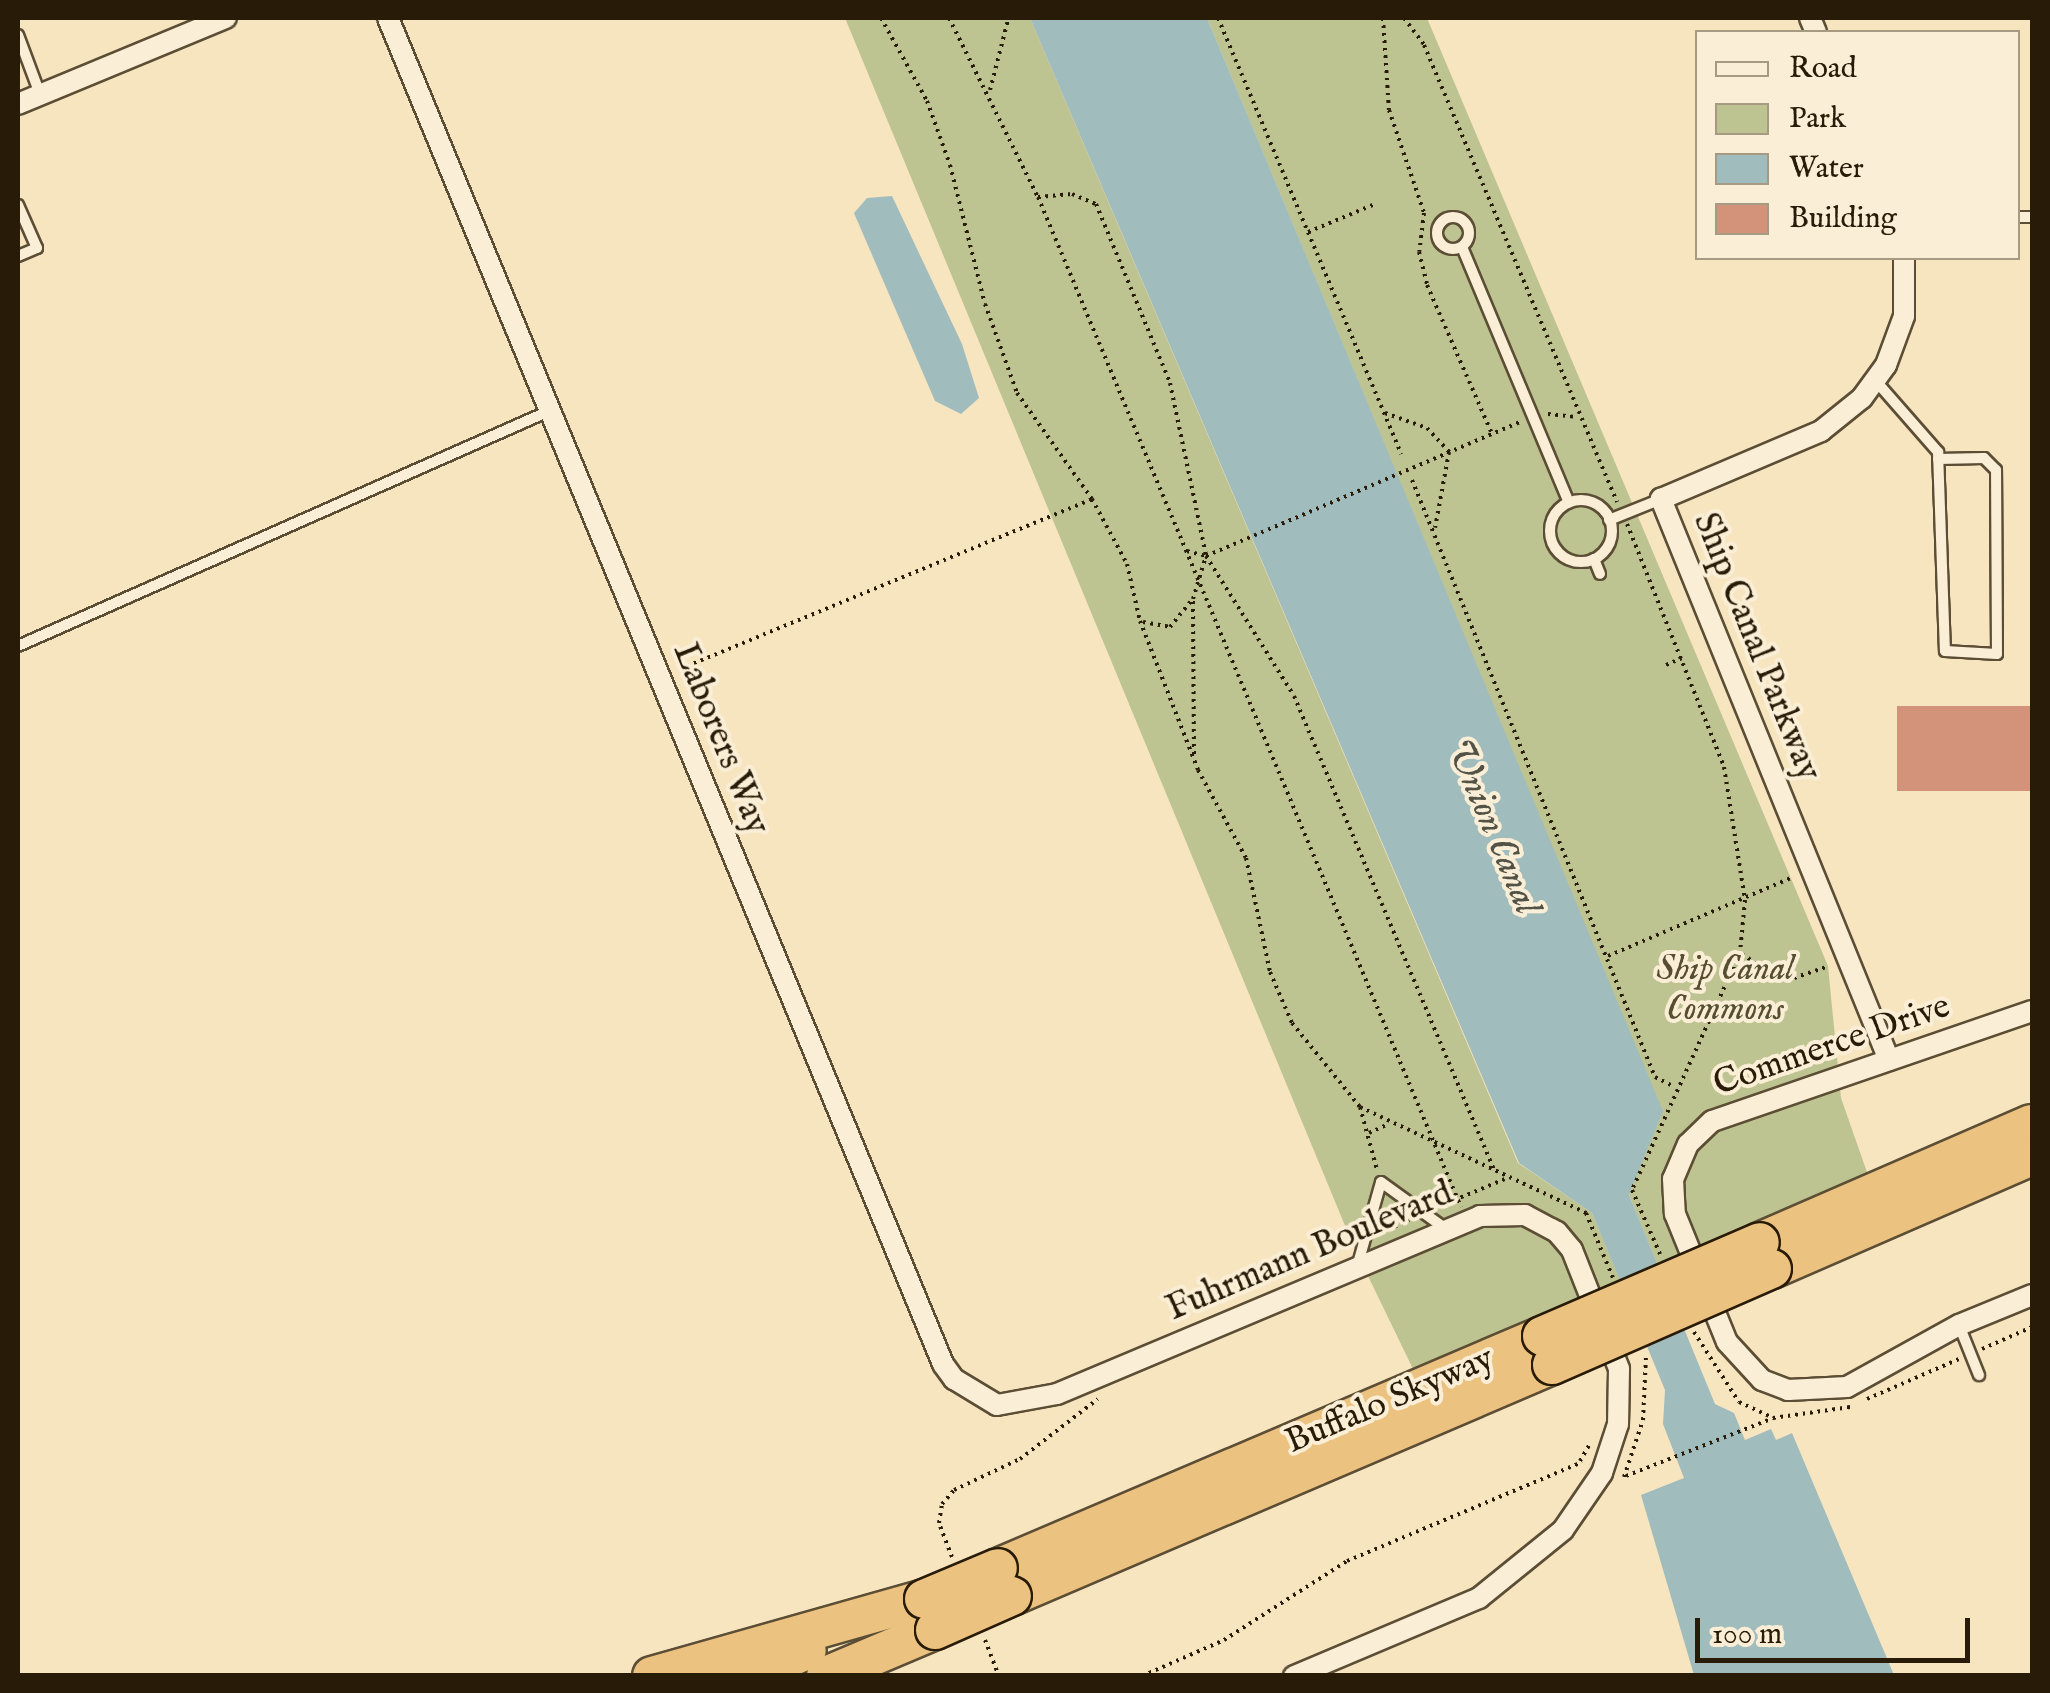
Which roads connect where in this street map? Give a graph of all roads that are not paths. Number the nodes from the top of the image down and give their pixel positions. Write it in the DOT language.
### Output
graph roads {
  1 [pos="226,18"];
  2 [pos="388,18"];
  3 [pos="18,35"];
  4 [pos="40,94"];
  5 [pos="18,104"];
  6 [pos="18,205"];
  7 [pos="1462,247"];
  8 [pos="18,256"];
  9 [pos="1904,260"];
  10 [pos="1875,380"];
  11 [pos="550,411"];
  12 [pos="1938,459"];
  13 [pos="1661,499"];
  14 [pos="1569,503"];
  15 [pos="1609,520"];
  16 [pos="1594,559"];
  17 [pos="1600,574"];
  18 [pos="18,646"];
  19 [pos="2032,1011"];
  20 [pos="1889,1060"];
  21 [pos="2032,1124"];
  22 [pos="2032,1156"];
  23 [pos="1447,1230"];
  24 [pos="1766,1256"];
  25 [pos="1357,1268"];
  26 [pos="2032,1295"];
  27 [pos="1959,1326"];
  28 [pos="1979,1375"];
  29 [pos="1057,1394"];
  30 [pos="930,1614"];
  31 [pos="652,1676"];
  32 [pos="747,1676"];
  33 [pos="826,1676"];
  34 [pos="858,1676"];
  35 [pos="1294,1676"];
  1 -- 4 [label="street"];
  2 -- 11 [label="street, Laborers Way"];
  3 -- 4 [label="lane"];
  4 -- 5 [label="street"];
  6 -- 8 [label="lane"];
  7 -- 14 [label="lane"];
  9 -- 10 [label="street, Ship Canal Parkway"];
  10 -- 12 [label="lane"];
  10 -- 13 [label="street, Ship Canal Parkway"];
  11 -- 18 [label="lane"];
  11 -- 29 [label="street, Laborers Way"];
  12 -- 12 [label="lane"];
  13 -- 15 [label="lane"];
  13 -- 20 [label="street, Ship Canal Parkway"];
  14 -- 15 [label="lane"];
  14 -- 16 [label="lane"];
  15 -- 16 [label="lane"];
  16 -- 17 [label="lane"];
  19 -- 20 [label="street, Commerce Drive"];
  20 -- 27 [label="street, Commerce Drive"];
  21 -- 24 [label="highway, Buffalo Skyway"];
  22 -- 24 [label="highway, Buffalo Skyway"];
  23 -- 25 [label="street, Fuhrmann Boulevard"];
  23 -- 25 [label="lane"];
  23 -- 35 [label="street, Fuhrmann Boulevard"];
  24 -- 30 [label="highway, Buffalo Skyway, bridge"];
  25 -- 29 [label="street, Fuhrmann Boulevard"];
  26 -- 27 [label="street"];
  27 -- 28 [label="lane"];
  30 -- 31 [label="highway"];
  30 -- 32 [label="highway, Buffalo Skyway"];
  30 -- 33 [label="highway, Buffalo Skyway"];
  30 -- 34 [label="highway"];
}
